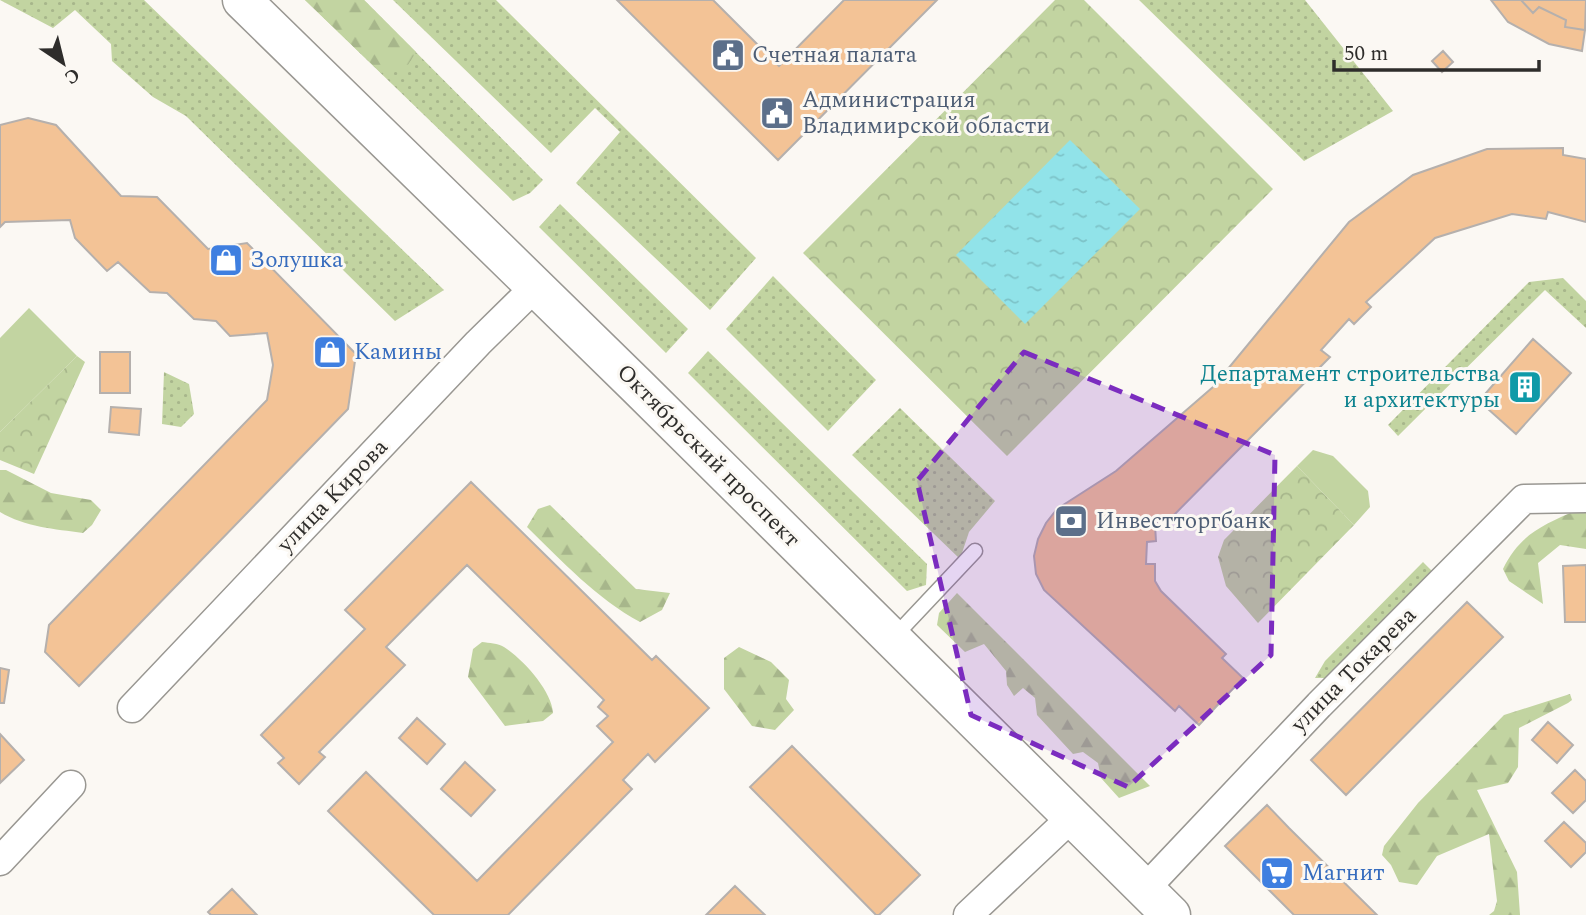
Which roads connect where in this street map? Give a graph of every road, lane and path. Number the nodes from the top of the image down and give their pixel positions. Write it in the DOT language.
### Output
graph roads {
  1 [pos="242,0"];
  2 [pos="536,286"];
  3 [pos="1586,498"];
  4 [pos="975,551"];
  5 [pos="892,639"];
  6 [pos="132,708"];
  7 [pos="71,785"];
  8 [pos="1072,817"];
  9 [pos="0,861"];
  10 [pos="1158,902"];
  11 [pos="968,915"];
  1 -- 2 [label="main road, Октябрьский проспект"];
  2 -- 5 [label="main road, Октябрьский проспект"];
  2 -- 6 [label="street, улица Кирова"];
  3 -- 10 [label="street, улица Токарева"];
  4 -- 5 [label="lane"];
  5 -- 8 [label="main road, Октябрьский проспект"];
  7 -- 9 [label="street"];
  8 -- 10 [label="main road, Октябрьский проспект"];
  8 -- 11 [label="street"];
}
